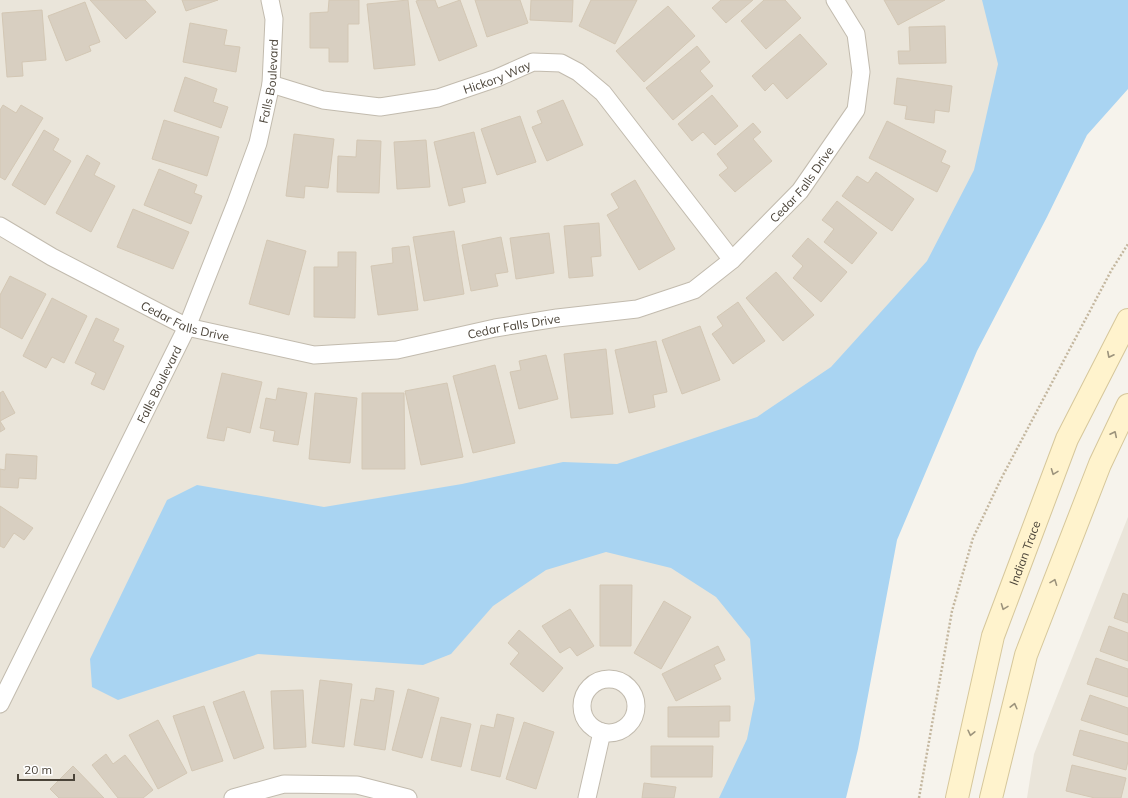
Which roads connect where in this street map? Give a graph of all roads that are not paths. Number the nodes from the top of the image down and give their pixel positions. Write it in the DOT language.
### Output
graph roads {
  1 [pos="270,0"];
  2 [pos="836,0"];
  3 [pos="271,84"];
  4 [pos="0,226"];
  5 [pos="732,260"];
  6 [pos="1128,320"];
  7 [pos="187,326"];
  8 [pos="1128,405"];
  9 [pos="0,704"];
  10 [pos="602,732"];
  11 [pos="233,798"];
  12 [pos="408,798"];
  13 [pos="587,798"];
  14 [pos="957,798"];
  15 [pos="991,798"];
  1 -- 3 [label="street, Falls Boulevard"];
  2 -- 5 [label="street, Cedar Falls Drive"];
  3 -- 5 [label="street, Hickory Way"];
  3 -- 7 [label="street, Falls Boulevard"];
  4 -- 7 [label="street, Cedar Falls Drive"];
  5 -- 7 [label="street, Cedar Falls Drive"];
  6 -- 14 [label="main road, Indian Trace, one-way"];
  7 -- 9 [label="street, Falls Boulevard"];
  15 -- 8 [label="main road, one-way"];
  10 -- 13 [label="street"];
  11 -- 12 [label="street"];
}
